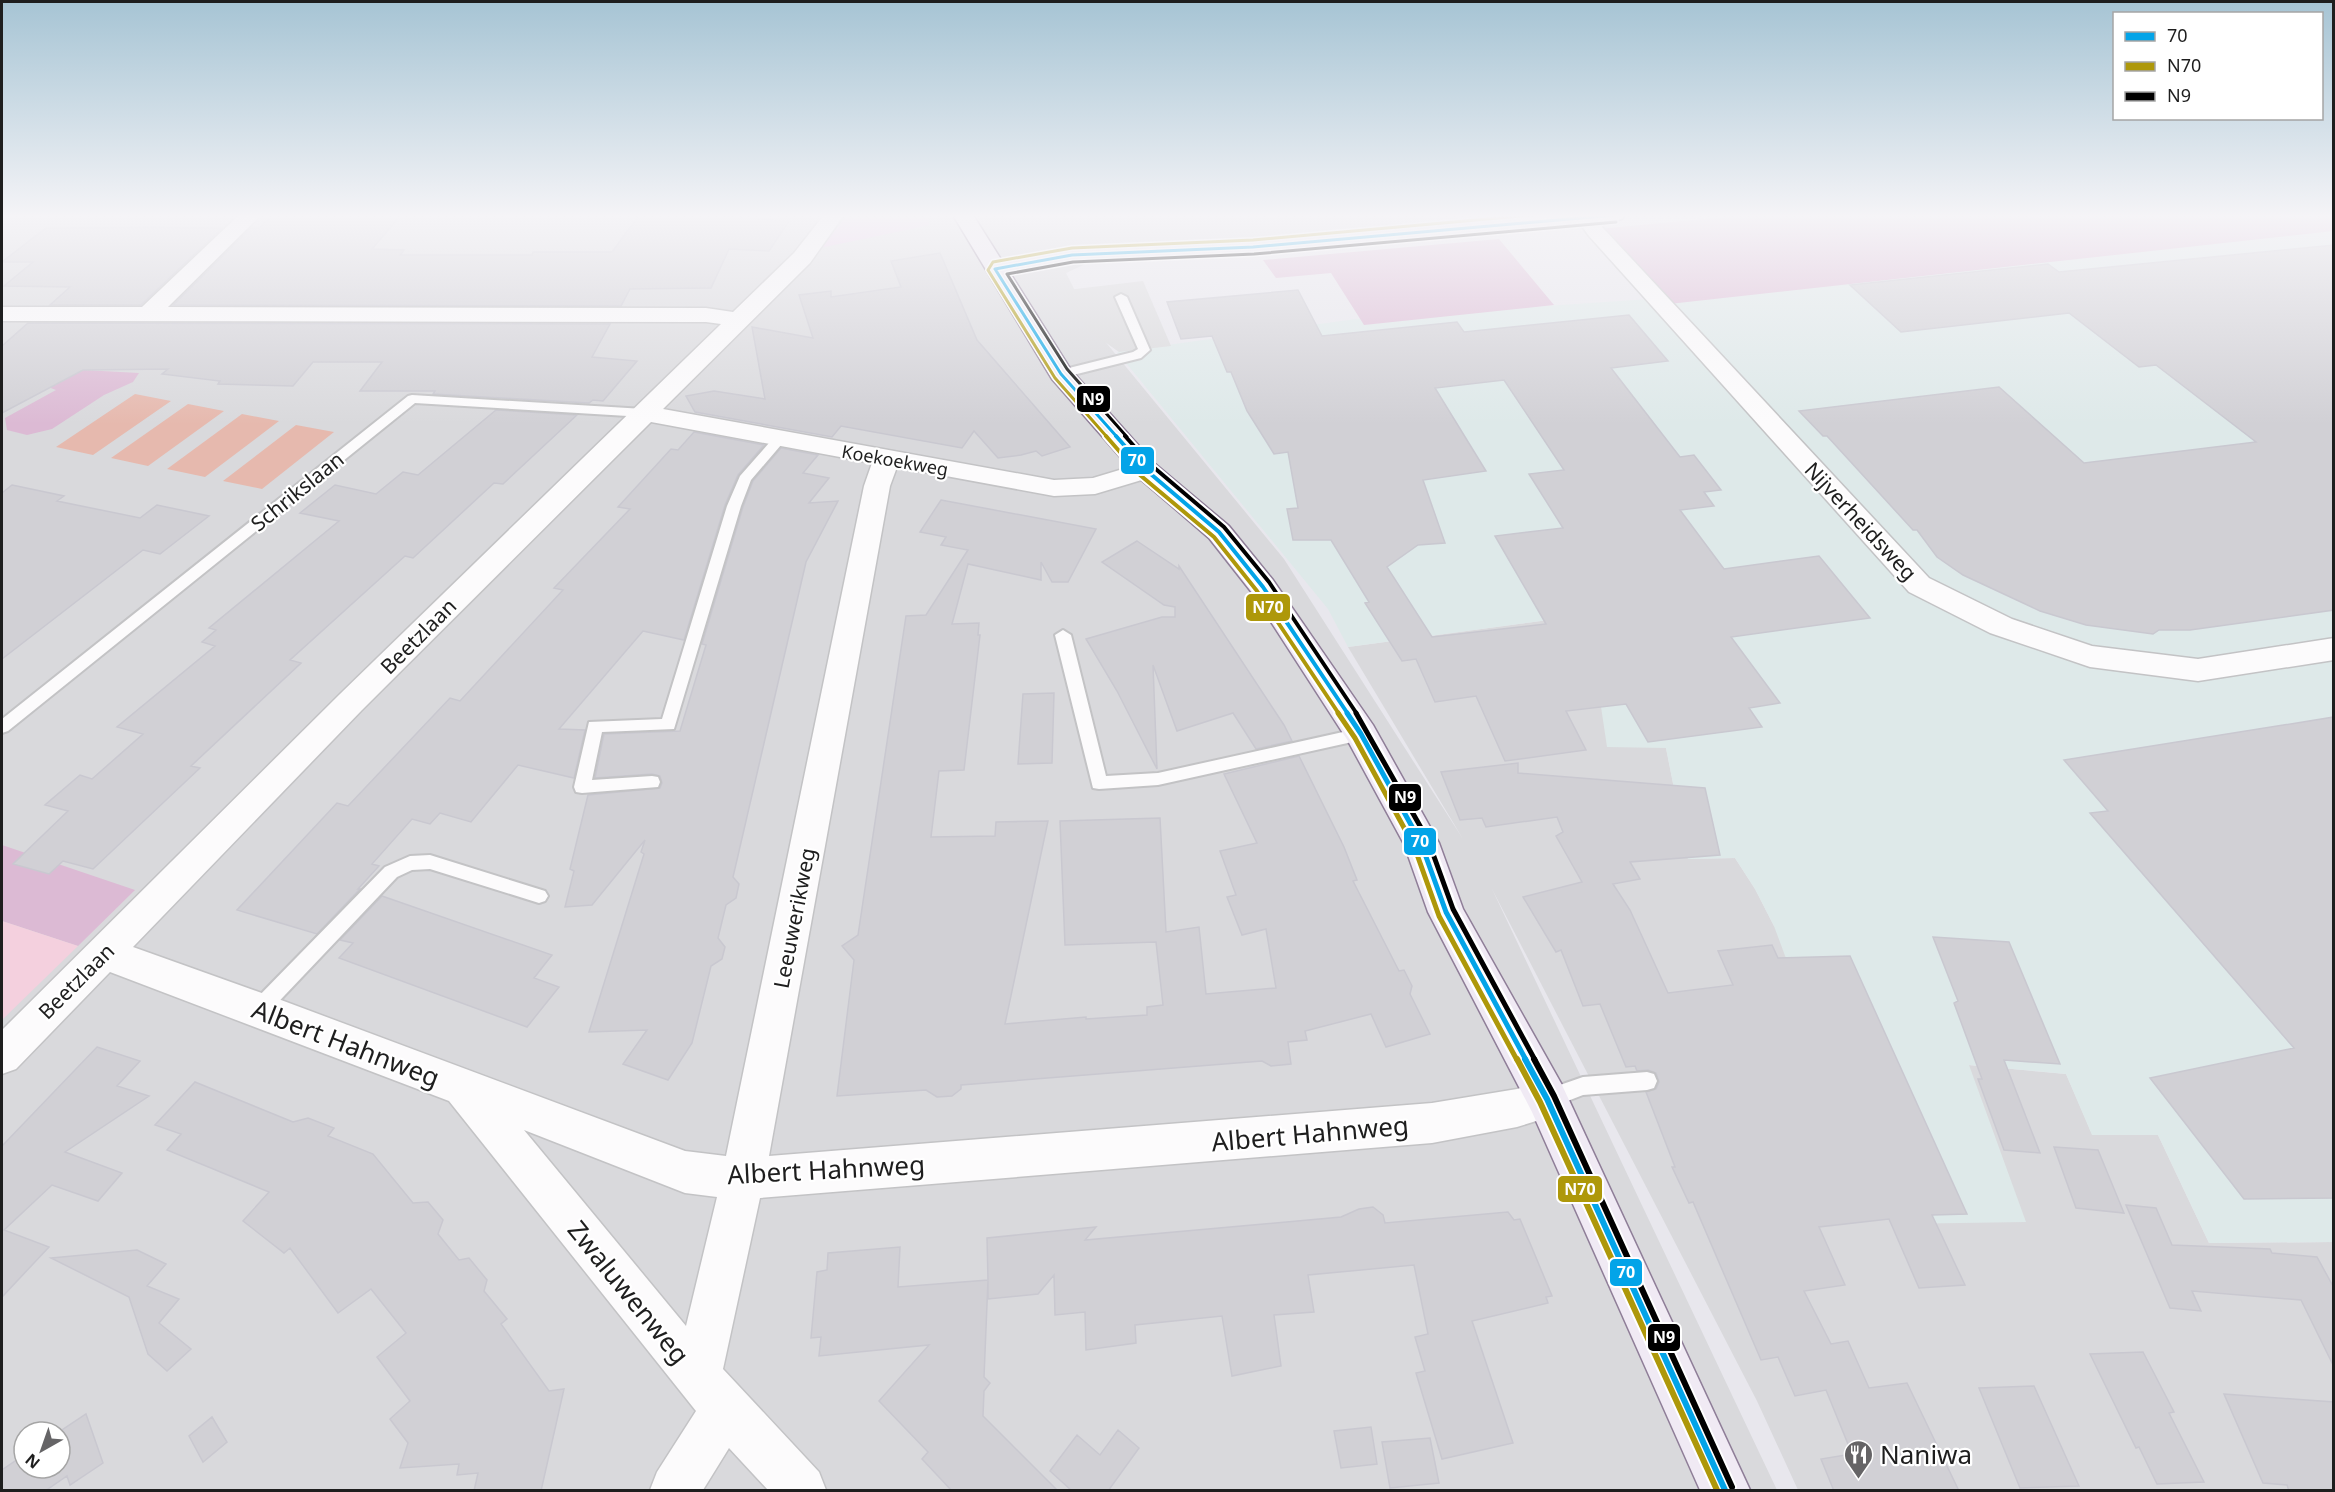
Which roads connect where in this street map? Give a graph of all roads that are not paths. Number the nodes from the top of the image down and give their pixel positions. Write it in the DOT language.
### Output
graph roads {
  1 [pos="179,285"];
  2 [pos="774,285"];
  3 [pos="1005,285"];
  4 [pos="1644,285"];
  5 [pos="1121,297"];
  6 [pos="2,314"];
  7 [pos="148,314"];
  8 [pos="737,320"];
  9 [pos="1061,374"];
  10 [pos="644,413"];
  11 [pos="781,438"];
  12 [pos="887,458"];
  13 [pos="1146,470"];
  14 [pos="1063,635"];
  15 [pos="2334,649"];
  16 [pos="2,727"];
  17 [pos="1360,734"];
  18 [pos="652,782"];
  19 [pos="539,896"];
  20 [pos="104,953"];
  21 [pos="259,1009"];
  22 [pos="2,1056"];
  23 [pos="1647,1081"];
  24 [pos="463,1087"];
  25 [pos="1547,1099"];
  26 [pos="743,1179"];
  27 [pos="712,1393"];
  28 [pos="675,1491"];
  29 [pos="801,1491"];
  30 [pos="1725,1491"];
  1 -- 7 [label="street"];
  2 -- 8 [label="street, Beetzlaan"];
  3 -- 9 [label="street"];
  4 -- 15 [label="street, Nijverheidsweg"];
  5 -- 9 [label="lane"];
  6 -- 7 [label="street"];
  7 -- 8 [label="street"];
  8 -- 10 [label="street, Beetzlaan"];
  9 -- 13 [label="street"];
  10 -- 11 [label="street, Koekoekweg"];
  10 -- 16 [label="lane, Schrikslaan"];
  10 -- 20 [label="street, Beetzlaan"];
  11 -- 12 [label="street, Koekoekweg"];
  11 -- 18 [label="lane"];
  12 -- 13 [label="street, Koekoekweg"];
  12 -- 26 [label="street, Leeuwerikweg"];
  13 -- 17 [label="street"];
  14 -- 17 [label="lane"];
  17 -- 25 [label="street"];
  19 -- 21 [label="lane"];
  20 -- 21 [label="street, Albert Hahnweg"];
  20 -- 22 [label="street, Beetzlaan"];
  21 -- 24 [label="street, Albert Hahnweg"];
  23 -- 25 [label="lane"];
  24 -- 26 [label="street, Albert Hahnweg"];
  24 -- 27 [label="street, Zwaluwenweg"];
  25 -- 26 [label="street, Albert Hahnweg"];
  25 -- 30 [label="street"];
  26 -- 27 [label="street, Leeuwerikweg"];
  27 -- 28 [label="street, Leeuwerikweg"];
  27 -- 29 [label="street, Zwaluwenweg"];
}
